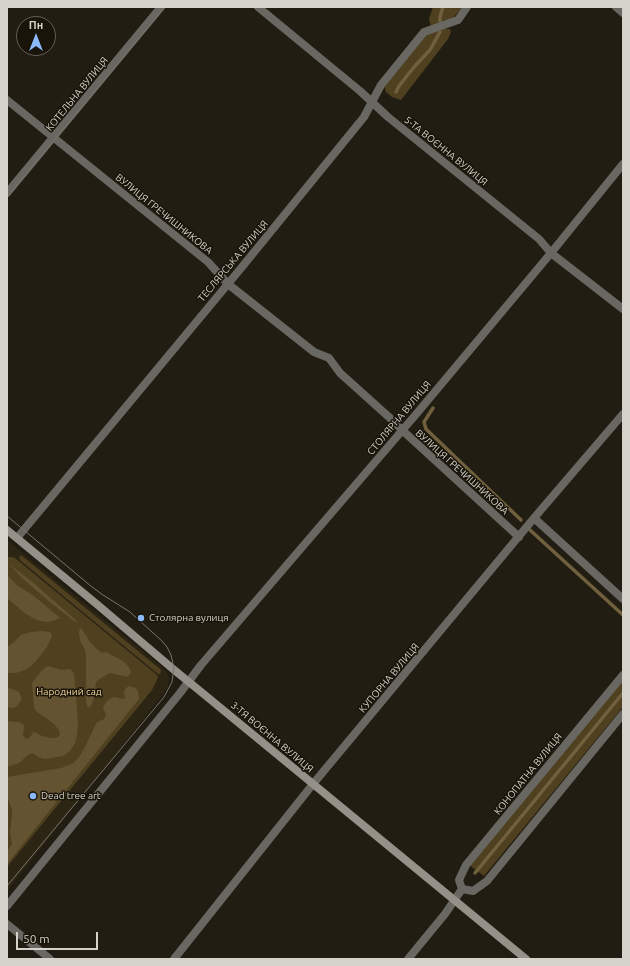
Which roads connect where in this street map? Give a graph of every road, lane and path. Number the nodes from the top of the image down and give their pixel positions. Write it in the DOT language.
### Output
graph roads {
  1 [pos="161,7"];
  2 [pos="258,7"];
  3 [pos="467,7"];
  4 [pos="616,7"];
  5 [pos="623,13"];
  6 [pos="7,100"];
  7 [pos="372,103"];
  8 [pos="53,138"];
  9 [pos="623,164"];
  10 [pos="7,193"];
  11 [pos="551,253"];
  12 [pos="228,284"];
  13 [pos="623,309"];
  14 [pos="623,414"];
  15 [pos="402,430"];
  16 [pos="534,518"];
  17 [pos="7,530"];
  18 [pos="519,537"];
  19 [pos="17,538"];
  20 [pos="623,599"];
  21 [pos="623,675"];
  22 [pos="188,681"];
  23 [pos="623,714"];
  24 [pos="312,784"];
  25 [pos="462,889"];
  26 [pos="455,900"];
  27 [pos="7,906"];
  28 [pos="7,924"];
  29 [pos="50,959"];
  30 [pos="174,959"];
  31 [pos="408,959"];
  32 [pos="526,959"];
  1 -- 8 [label="street, КОТЕЛЬНА ВУЛИЦЯ"];
  2 -- 7 [label="street, 5-ТА ВОЄННА ВУЛИЦЯ"];
  3 -- 7 [label="street, ТЕСЛЯРСЬКА ВУЛИЦЯ"];
  4 -- 5 [label="street"];
  6 -- 8 [label="street, ВУЛИЦЯ ГРЕЧИШНИКОВА"];
  7 -- 11 [label="street, 5-ТА ВОЄННА ВУЛИЦЯ"];
  7 -- 12 [label="street, ТЕСЛЯРСЬКА ВУЛИЦЯ"];
  8 -- 10 [label="street, КОТЕЛЬНА ВУЛИЦЯ"];
  8 -- 12 [label="street, ВУЛИЦЯ ГРЕЧИШНИКОВА"];
  9 -- 11 [label="street, СТОЛЯРНА ВУЛИЦЯ"];
  11 -- 13 [label="street, 5-ТА ВОЄННА ВУЛИЦЯ"];
  11 -- 15 [label="street, СТОЛЯРНА ВУЛИЦЯ"];
  12 -- 15 [label="street, ВУЛИЦЯ ГРЕЧИШНИКОВА"];
  12 -- 19 [label="street, ТЕСЛЯРСЬКА ВУЛИЦЯ"];
  14 -- 16 [label="street, КУПОРНА ВУЛИЦЯ"];
  15 -- 18 [label="street, ВУЛИЦЯ ГРЕЧИШНИКОВА"];
  15 -- 22 [label="street, СТОЛЯРНА ВУЛИЦЯ"];
  16 -- 18 [label="street, КУПОРНА ВУЛИЦЯ"];
  16 -- 20 [label="street"];
  17 -- 19 [label="main road, 3-ТЯ ВОЄННА ВУЛИЦЯ"];
  18 -- 24 [label="street, КУПОРНА ВУЛИЦЯ"];
  19 -- 22 [label="main road, 3-ТЯ ВОЄННА ВУЛИЦЯ"];
  21 -- 25 [label="street, КОНОПАТНА ВУЛИЦЯ"];
  22 -- 24 [label="main road, 3-ТЯ ВОЄННА ВУЛИЦЯ"];
  22 -- 27 [label="street, СТОЛЯРНА ВУЛИЦЯ"];
  23 -- 25 [label="street"];
  24 -- 26 [label="main road, 3-ТЯ ВОЄННА ВУЛИЦЯ"];
  24 -- 30 [label="street, КУПОРНА ВУЛИЦЯ"];
  25 -- 26 [label="street, КОНОПАТНА ВУЛИЦЯ"];
  26 -- 31 [label="street, КОНОПАТНА ВУЛИЦЯ"];
  26 -- 32 [label="main road, 3-ТЯ ВОЄННА ВУЛИЦЯ"];
  28 -- 29 [label="street"];
}
